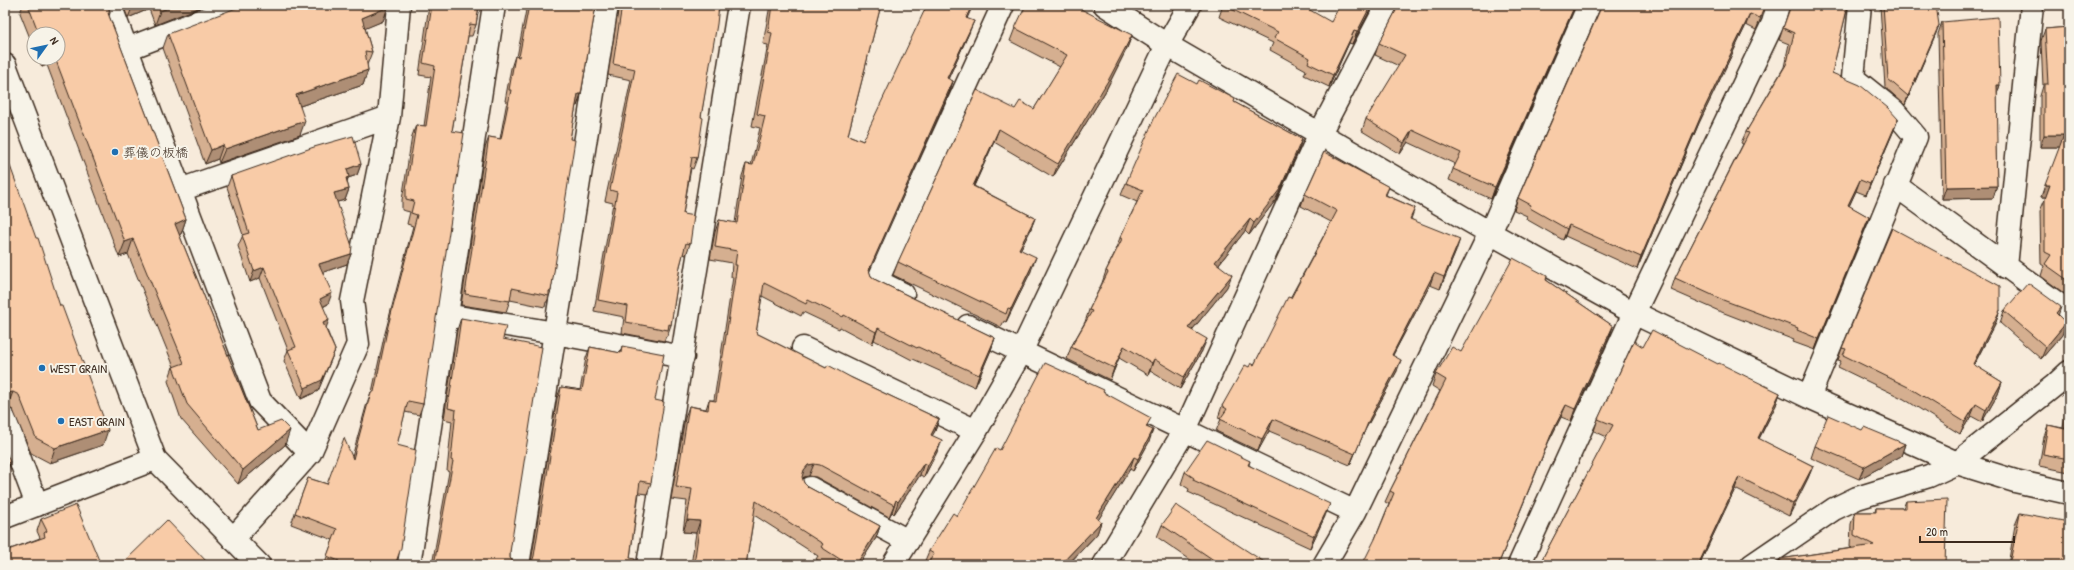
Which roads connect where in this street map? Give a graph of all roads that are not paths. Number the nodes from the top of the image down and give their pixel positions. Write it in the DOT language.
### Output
graph roads {
  1 [pos="110,5"];
  2 [pos="241,5"];
  3 [pos="399,5"];
  4 [pos="494,5"];
  5 [pos="607,5"];
  6 [pos="739,5"];
  7 [pos="1002,5"];
  8 [pos="1105,5"];
  9 [pos="1190,5"];
  10 [pos="1387,5"];
  11 [pos="1590,5"];
  12 [pos="1778,5"];
  13 [pos="1860,5"];
  14 [pos="2032,5"];
  15 [pos="1167,45"];
  16 [pos="127,49"];
  17 [pos="5,65"];
  18 [pos="389,117"];
  19 [pos="1320,133"];
  20 [pos="1895,185"];
  21 [pos="180,190"];
  22 [pos="1490,233"];
  23 [pos="2006,267"];
  24 [pos="918,301"];
  25 [pos="2069,312"];
  26 [pos="1634,313"];
  27 [pos="446,315"];
  28 [pos="952,318"];
  29 [pos="556,333"];
  30 [pos="803,348"];
  31 [pos="1021,352"];
  32 [pos="683,358"];
  33 [pos="2069,372"];
  34 [pos="1809,397"];
  35 [pos="5,419"];
  36 [pos="1185,430"];
  37 [pos="976,431"];
  38 [pos="310,453"];
  39 [pos="155,459"];
  40 [pos="1957,463"];
  41 [pos="810,488"];
  42 [pos="2069,493"];
  43 [pos="37,505"];
  44 [pos="1355,512"];
  45 [pos="5,517"];
  46 [pos="233,539"];
  47 [pos="908,541"];
  48 [pos="249,562"];
  49 [pos="409,565"];
  50 [pos="518,565"];
  51 [pos="648,565"];
  52 [pos="893,565"];
  53 [pos="1104,565"];
  54 [pos="1324,565"];
  55 [pos="1519,565"];
  56 [pos="1752,565"];
  1 -- 16 [label="street"];
  2 -- 16 [label="street"];
  3 -- 18 [label="street"];
  4 -- 27 [label="street"];
  5 -- 29 [label="street"];
  6 -- 32 [label="street"];
  7 -- 24 [label="street"];
  8 -- 15 [label="street"];
  9 -- 15 [label="street"];
  10 -- 19 [label="street"];
  11 -- 22 [label="street"];
  12 -- 26 [label="street"];
  13 -- 20 [label="street"];
  14 -- 23 [label="street"];
  15 -- 19 [label="street"];
  15 -- 31 [label="street"];
  16 -- 21 [label="street"];
  17 -- 39 [label="street"];
  18 -- 21 [label="street"];
  18 -- 38 [label="street"];
  19 -- 22 [label="street"];
  19 -- 36 [label="street"];
  20 -- 23 [label="street"];
  20 -- 34 [label="street"];
  21 -- 38 [label="street"];
  22 -- 26 [label="street"];
  22 -- 44 [label="street"];
  23 -- 25 [label="street"];
  26 -- 34 [label="street"];
  26 -- 55 [label="street"];
  27 -- 29 [label="street"];
  27 -- 49 [label="street"];
  28 -- 31 [label="street"];
  29 -- 32 [label="street"];
  29 -- 50 [label="street"];
  30 -- 37 [label="street"];
  31 -- 36 [label="street"];
  31 -- 37 [label="street"];
  32 -- 51 [label="street"];
  33 -- 40 [label="street"];
  34 -- 40 [label="street"];
  35 -- 43 [label="street"];
  36 -- 44 [label="street"];
  36 -- 53 [label="street"];
  37 -- 47 [label="street"];
  38 -- 46 [label="street"];
  39 -- 43 [label="street"];
  39 -- 46 [label="street"];
  40 -- 42 [label="street"];
  40 -- 56 [label="street"];
  41 -- 47 [label="street"];
  43 -- 45 [label="street"];
  44 -- 54 [label="street"];
  46 -- 48 [label="street"];
  47 -- 52 [label="street"];
}
